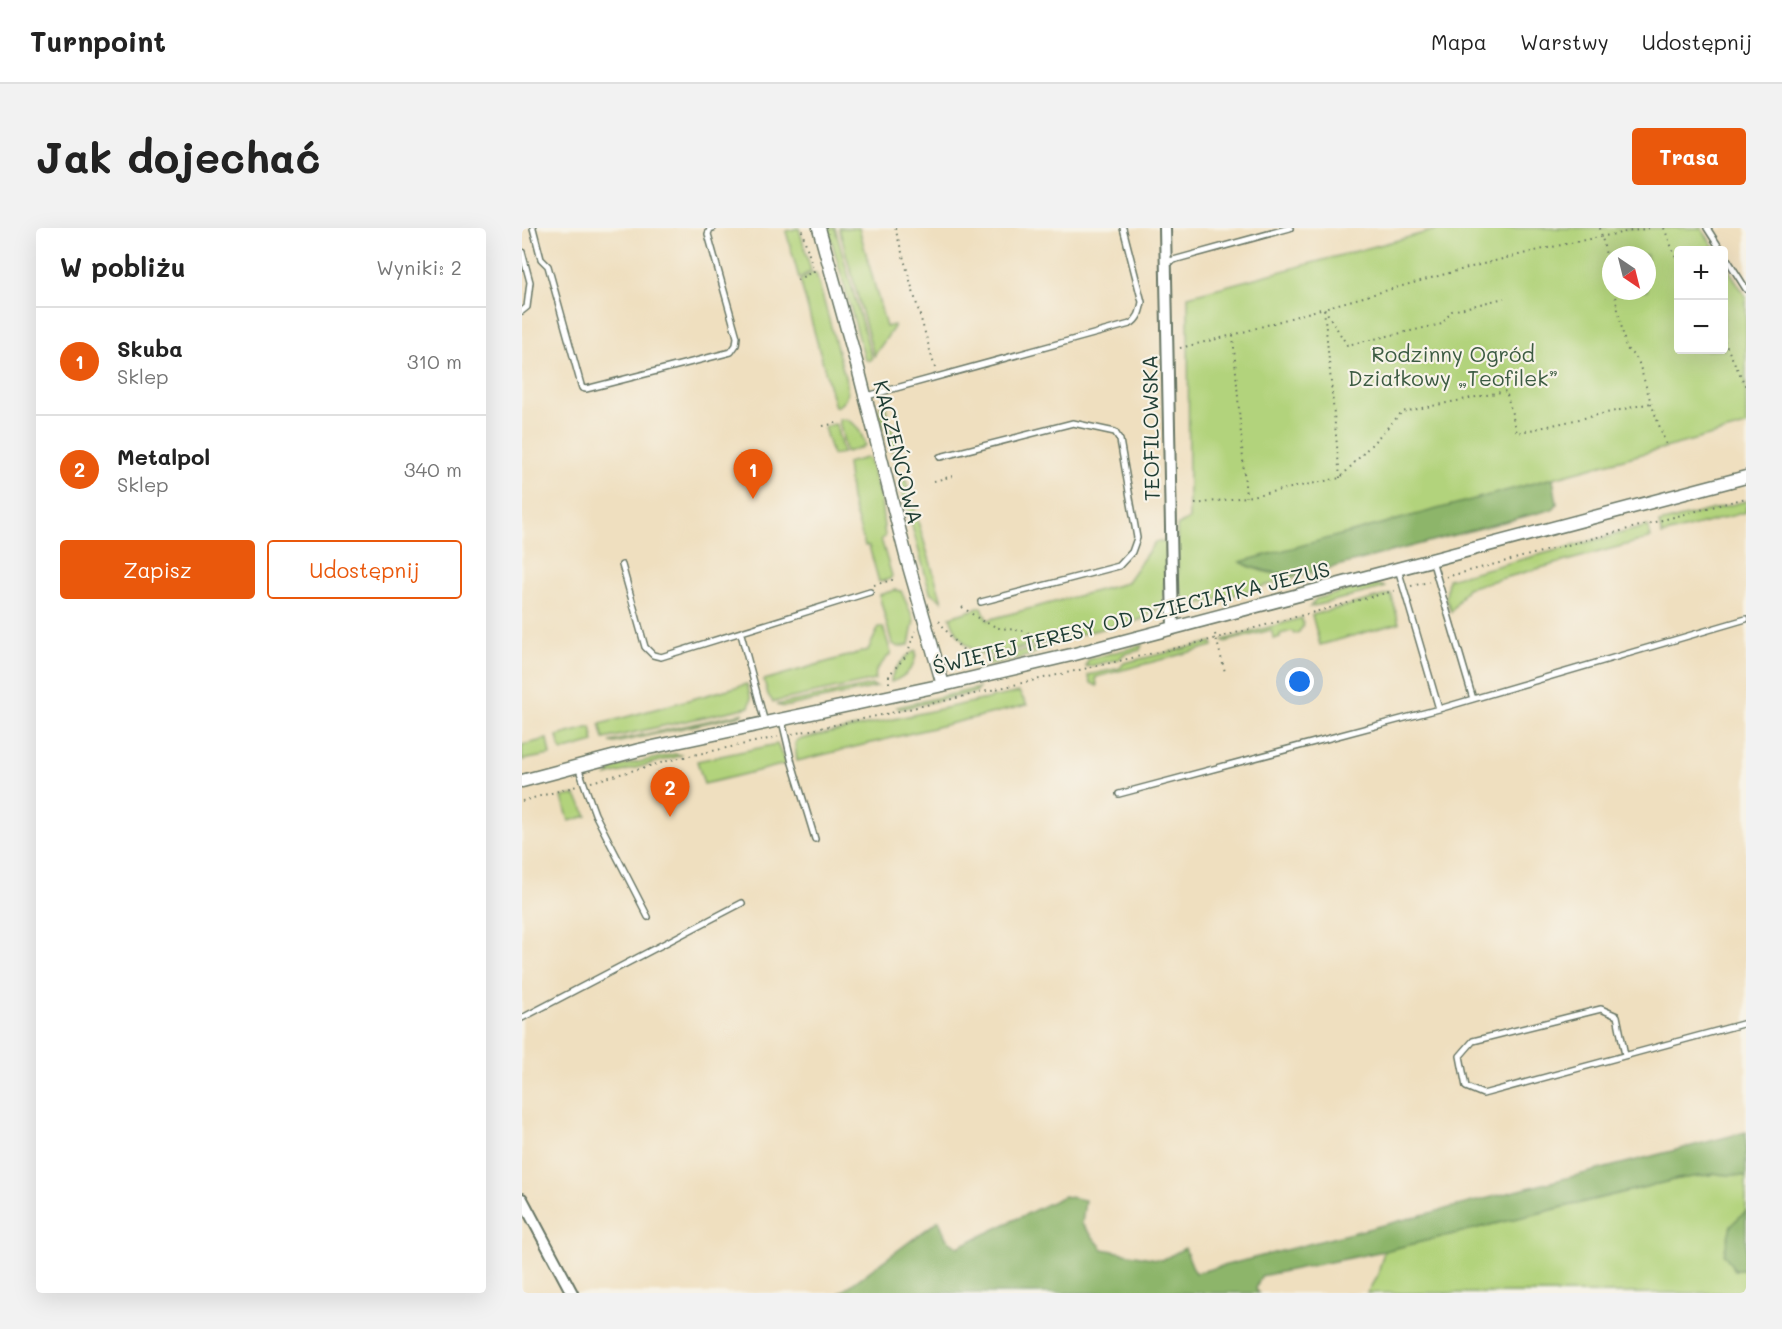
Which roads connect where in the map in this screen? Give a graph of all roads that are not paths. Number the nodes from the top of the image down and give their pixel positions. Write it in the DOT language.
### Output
graph roads {
  1 [pos="533,228"];
  2 [pos="711,228"];
  3 [pos="819,228"];
  4 [pos="1124,228"];
  5 [pos="1165,228"];
  6 [pos="1290,228"];
  7 [pos="1707,228"];
  8 [pos="1718,246"];
  9 [pos="522,252"];
  10 [pos="1728,261"];
  11 [pos="1166,262"];
  12 [pos="1746,289"];
  13 [pos="522,311"];
  14 [pos="865,397"];
  15 [pos="940,457"];
  16 [pos="1746,477"];
  17 [pos="1432,560"];
  18 [pos="622,565"];
  19 [pos="1398,569"];
  20 [pos="870,592"];
  21 [pos="981,602"];
  22 [pos="1746,620"];
  23 [pos="1173,628"];
  24 [pos="741,634"];
  25 [pos="943,685"];
  26 [pos="1473,699"];
  27 [pos="1438,709"];
  28 [pos="782,719"];
  29 [pos="765,723"];
  30 [pos="578,766"];
  31 [pos="522,781"];
  32 [pos="1119,794"];
  33 [pos="815,839"];
  34 [pos="742,903"];
  35 [pos="648,917"];
  36 [pos="522,1018"];
  37 [pos="1746,1023"];
  38 [pos="1625,1055"];
  39 [pos="522,1199"];
  40 [pos="572,1293"];
  1 -- 2 [label="lane"];
  3 -- 14 [label="street, KACZEŃCOWA"];
  4 -- 14 [label="lane"];
  5 -- 11 [label="street, TEOFILOWSKA"];
  6 -- 11 [label="lane"];
  7 -- 8 [label="lane"];
  9 -- 13 [label="lane"];
  10 -- 12 [label="lane"];
  11 -- 23 [label="street, TEOFILOWSKA"];
  14 -- 25 [label="street, KACZEŃCOWA"];
  15 -- 21 [label="lane"];
  16 -- 17 [label="street, ŚWIĘTEJ TERESY OD DZIECIĄTKA JEZUS"];
  17 -- 19 [label="street, ŚWIĘTEJ TERESY OD DZIECIĄTKA JEZUS"];
  17 -- 26 [label="lane"];
  18 -- 24 [label="lane"];
  19 -- 23 [label="street, ŚWIĘTEJ TERESY OD DZIECIĄTKA JEZUS"];
  19 -- 27 [label="lane"];
  20 -- 24 [label="lane"];
  22 -- 26 [label="lane"];
  23 -- 25 [label="street, ŚWIĘTEJ TERESY OD DZIECIĄTKA JEZUS"];
  24 -- 29 [label="lane"];
  25 -- 28 [label="street, ŚWIĘTEJ TERESY OD DZIECIĄTKA JEZUS"];
  26 -- 27 [label="lane"];
  27 -- 32 [label="lane"];
  28 -- 29 [label="street, ŚWIĘTEJ TERESY OD DZIECIĄTKA JEZUS"];
  28 -- 33 [label="lane"];
  29 -- 30 [label="street, ŚWIĘTEJ TERESY OD DZIECIĄTKA JEZUS"];
  30 -- 31 [label="street, ŚWIĘTEJ TERESY OD DZIECIĄTKA JEZUS"];
  30 -- 35 [label="lane"];
  34 -- 36 [label="lane"];
  37 -- 38 [label="lane"];
  38 -- 38 [label="lane"];
  39 -- 40 [label="street"];
}
